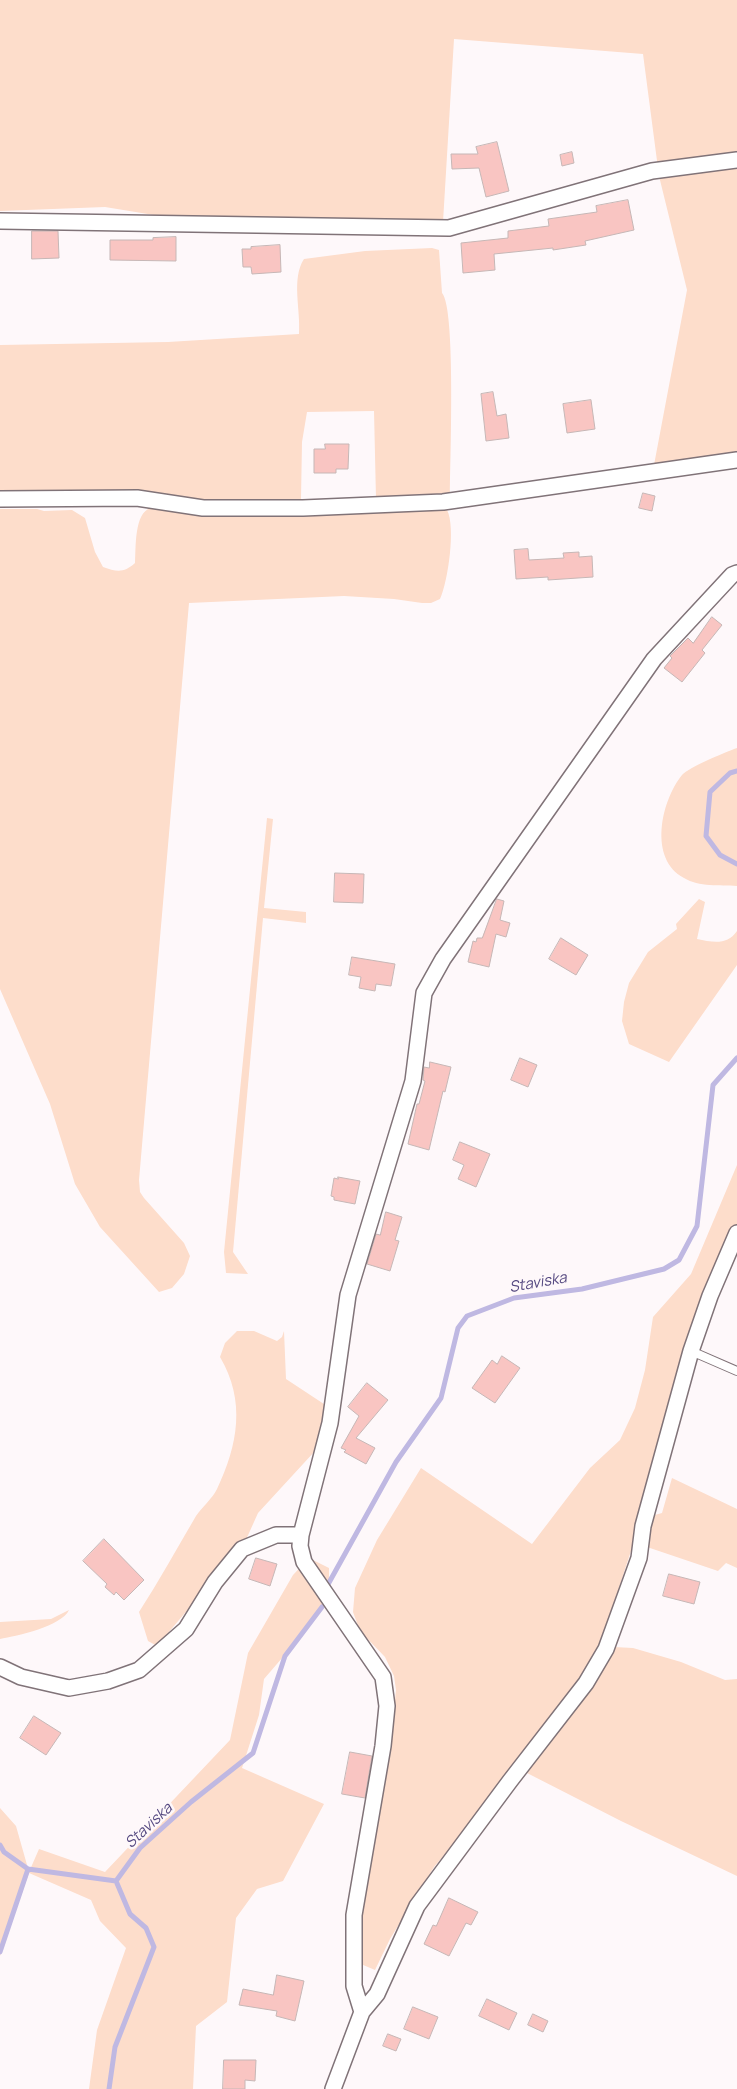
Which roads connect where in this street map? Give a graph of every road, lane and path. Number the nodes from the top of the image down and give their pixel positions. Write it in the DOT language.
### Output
graph roads {
  1 [pos="737,160"];
  2 [pos="0,221"];
  3 [pos="737,460"];
  4 [pos="0,499"];
  5 [pos="737,572"];
  6 [pos="737,1232"];
  7 [pos="691,1351"];
  8 [pos="737,1371"];
  9 [pos="301,1536"];
  10 [pos="0,1667"];
  11 [pos="362,2012"];
  12 [pos="333,2089"];
  1 -- 2 [label="street"];
  3 -- 4 [label="street"];
  5 -- 9 [label="street"];
  6 -- 7 [label="street"];
  7 -- 8 [label="lane"];
  7 -- 11 [label="street"];
  9 -- 10 [label="street"];
  9 -- 11 [label="street"];
  11 -- 12 [label="street"];
}
